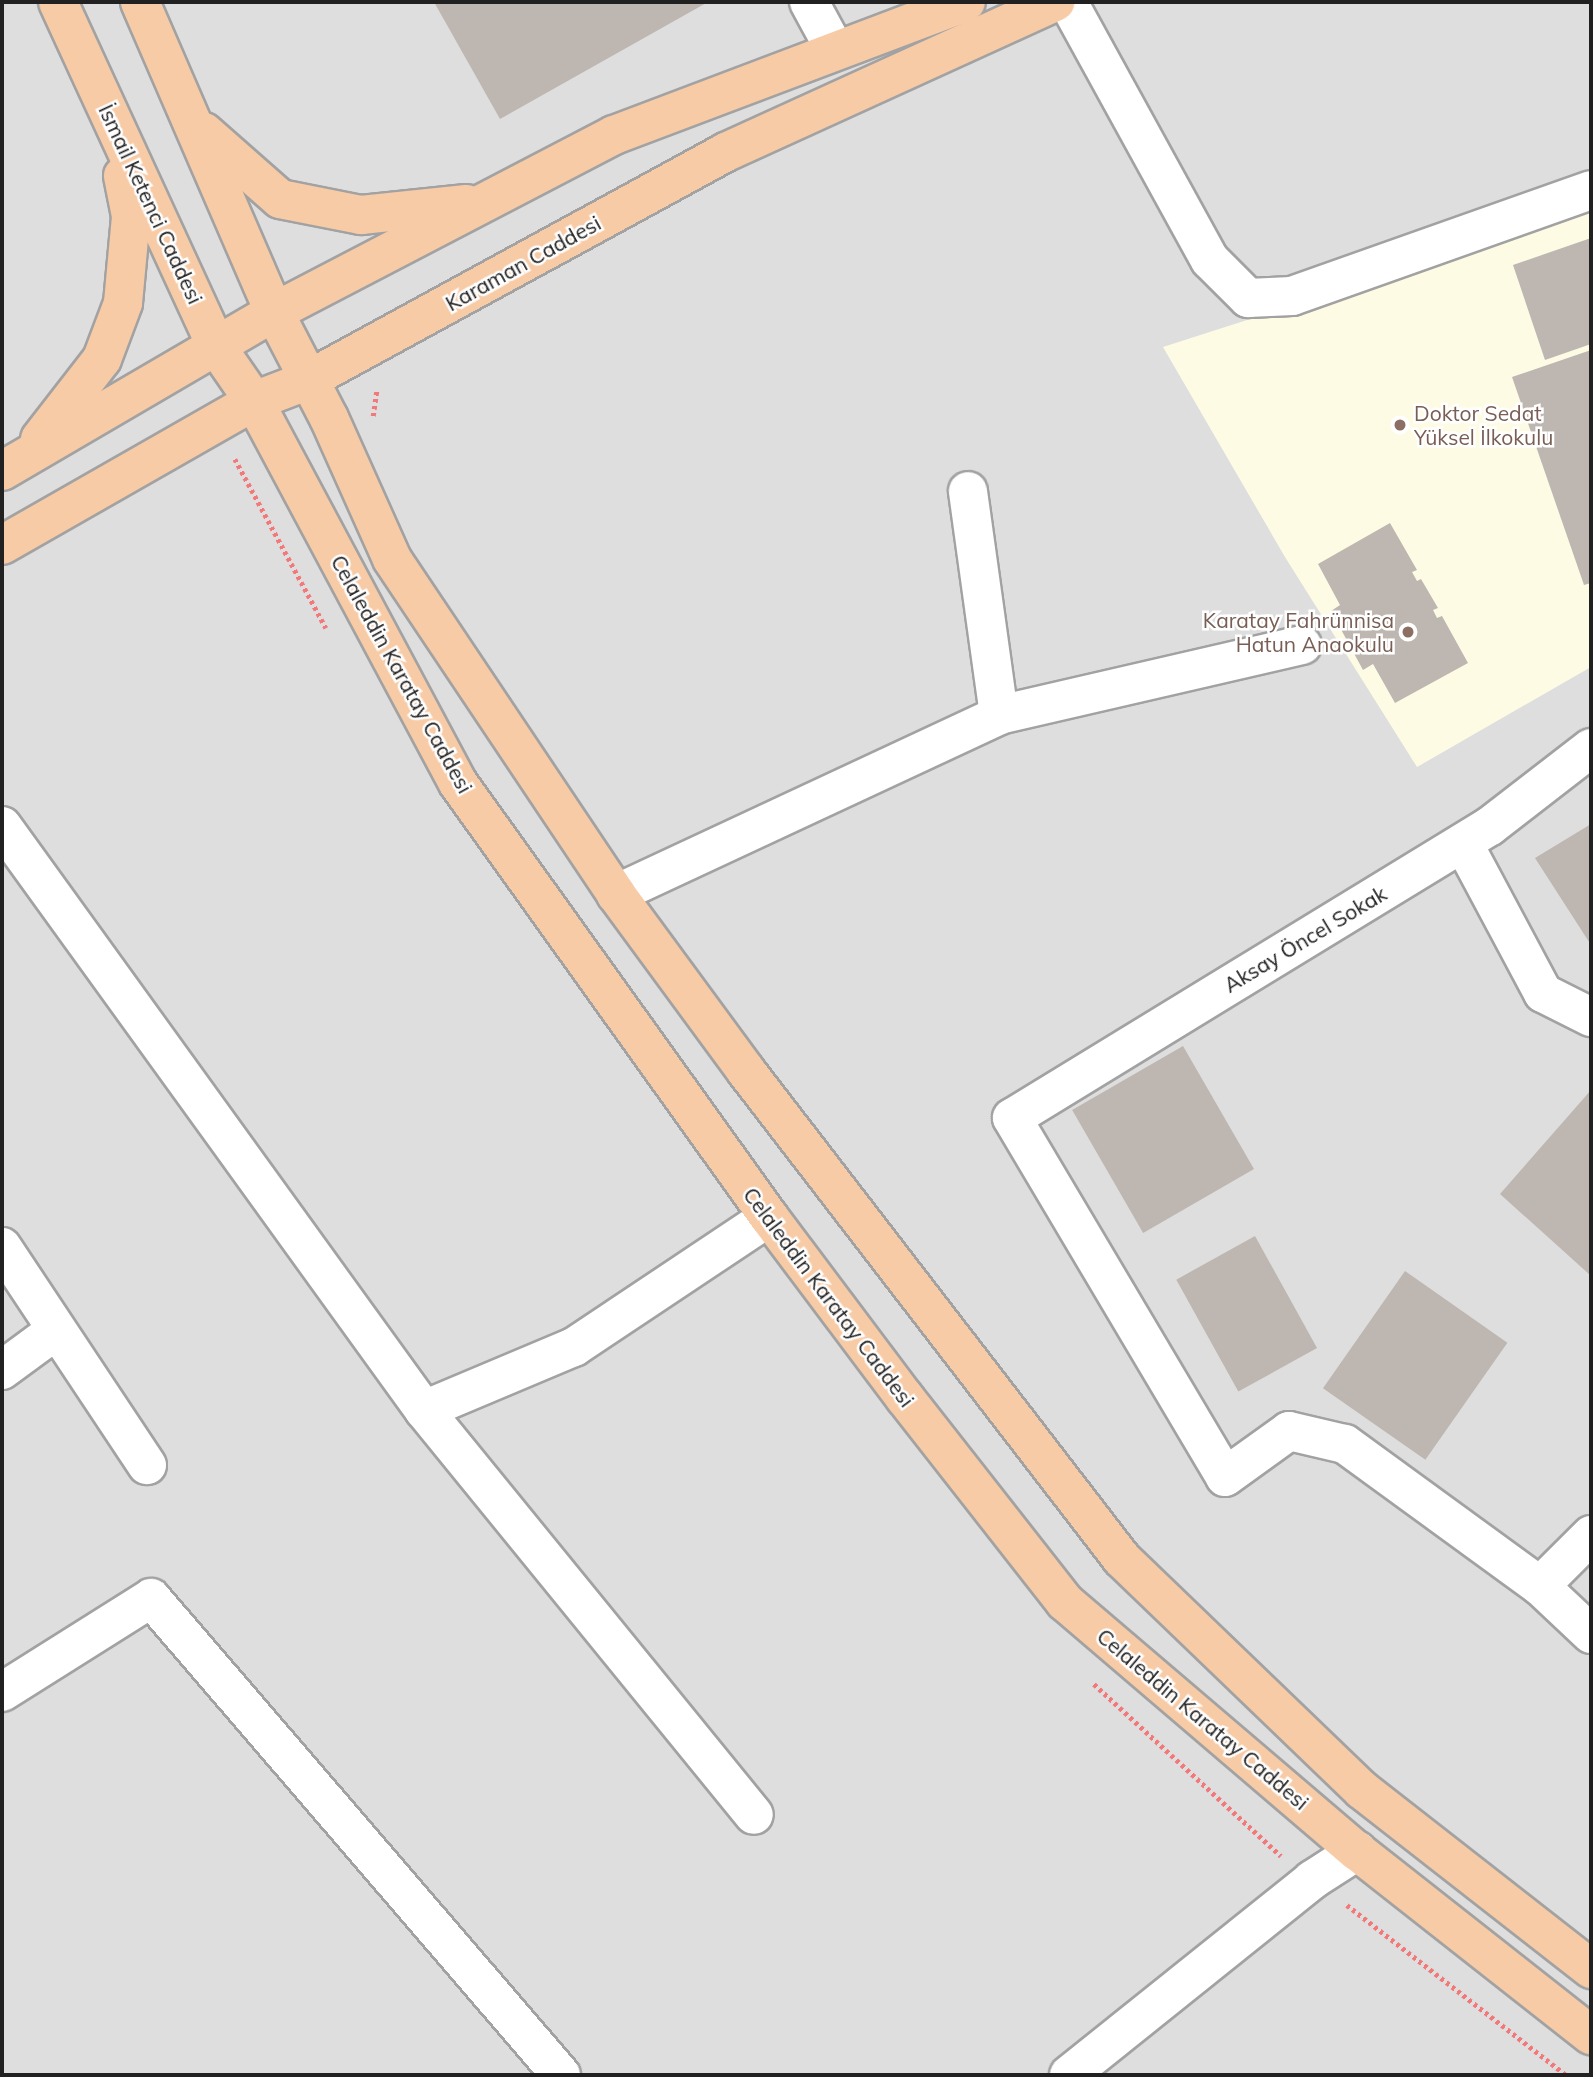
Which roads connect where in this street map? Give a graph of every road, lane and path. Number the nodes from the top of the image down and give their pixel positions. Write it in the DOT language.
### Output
graph roads {
  1 [pos="58,2"];
  2 [pos="140,2"];
  3 [pos="809,2"];
  4 [pos="966,2"];
  5 [pos="1055,2"];
  6 [pos="1068,2"];
  7 [pos="834,48"];
  8 [pos="111,119"];
  9 [pos="197,125"];
  10 [pos="1591,190"];
  11 [pos="482,204"];
  12 [pos="274,312"];
  13 [pos="216,346"];
  14 [pos="306,381"];
  15 [pos="377,389"];
  16 [pos="254,401"];
  17 [pos="372,426"];
  18 [pos="11,466"];
  19 [pos="968,491"];
  20 [pos="2,545"];
  21 [pos="1302,645"];
  22 [pos="999,715"];
  23 [pos="1591,748"];
  24 [pos="2,826"];
  25 [pos="1463,843"];
  26 [pos="616,894"];
  27 [pos="1591,1017"];
  28 [pos="769,1217"];
  29 [pos="2,1247"];
  30 [pos="55,1331"];
  31 [pos="2,1370"];
  32 [pos="424,1410"];
  33 [pos="146,1465"];
  34 [pos="1591,1535"];
  35 [pos="1540,1586"];
  36 [pos="1591,1634"];
  37 [pos="2,1692"];
  38 [pos="754,1815"];
  39 [pos="1357,1851"];
  40 [pos="1591,1969"];
  41 [pos="1591,2035"];
  42 [pos="561,2075"];
  43 [pos="1069,2075"];
  1 -- 8 [label="main road, İsmail Ketenci Caddesi"];
  2 -- 9 [label="main road"];
  3 -- 7 [label="street"];
  4 -- 7 [label="main road"];
  5 -- 14 [label="main road, Karaman Caddesi"];
  6 -- 10 [label="street"];
  7 -- 11 [label="main road"];
  8 -- 13 [label="main road, İsmail Ketenci Caddesi"];
  8 -- 18 [label="main road"];
  9 -- 11 [label="main road"];
  9 -- 12 [label="main road"];
  11 -- 12 [label="main road"];
  12 -- 13 [label="main road"];
  12 -- 14 [label="main road"];
  13 -- 16 [label="main road, İsmail Ketenci Caddesi"];
  13 -- 18 [label="main road"];
  14 -- 16 [label="main road, Karaman Caddesi"];
  14 -- 26 [label="main road"];
  15 -- 17 [label="path"];
  16 -- 20 [label="main road, Karaman Caddesi"];
  16 -- 28 [label="main road, Celaleddin Karatay Caddesi"];
  19 -- 22 [label="street"];
  21 -- 22 [label="street"];
  22 -- 26 [label="street"];
  23 -- 25 [label="street, Aksay Öncel Sokak"];
  24 -- 32 [label="street"];
  25 -- 27 [label="street"];
  25 -- 35 [label="street, Aksay Öncel Sokak"];
  26 -- 40 [label="main road"];
  28 -- 32 [label="street"];
  28 -- 39 [label="main road, Celaleddin Karatay Caddesi"];
  29 -- 30 [label="street"];
  30 -- 31 [label="street"];
  30 -- 33 [label="street"];
  32 -- 38 [label="street"];
  34 -- 35 [label="street"];
  35 -- 36 [label="street"];
  37 -- 42 [label="street"];
  39 -- 41 [label="main road, Celaleddin Karatay Caddesi"];
  39 -- 43 [label="street"];
}
